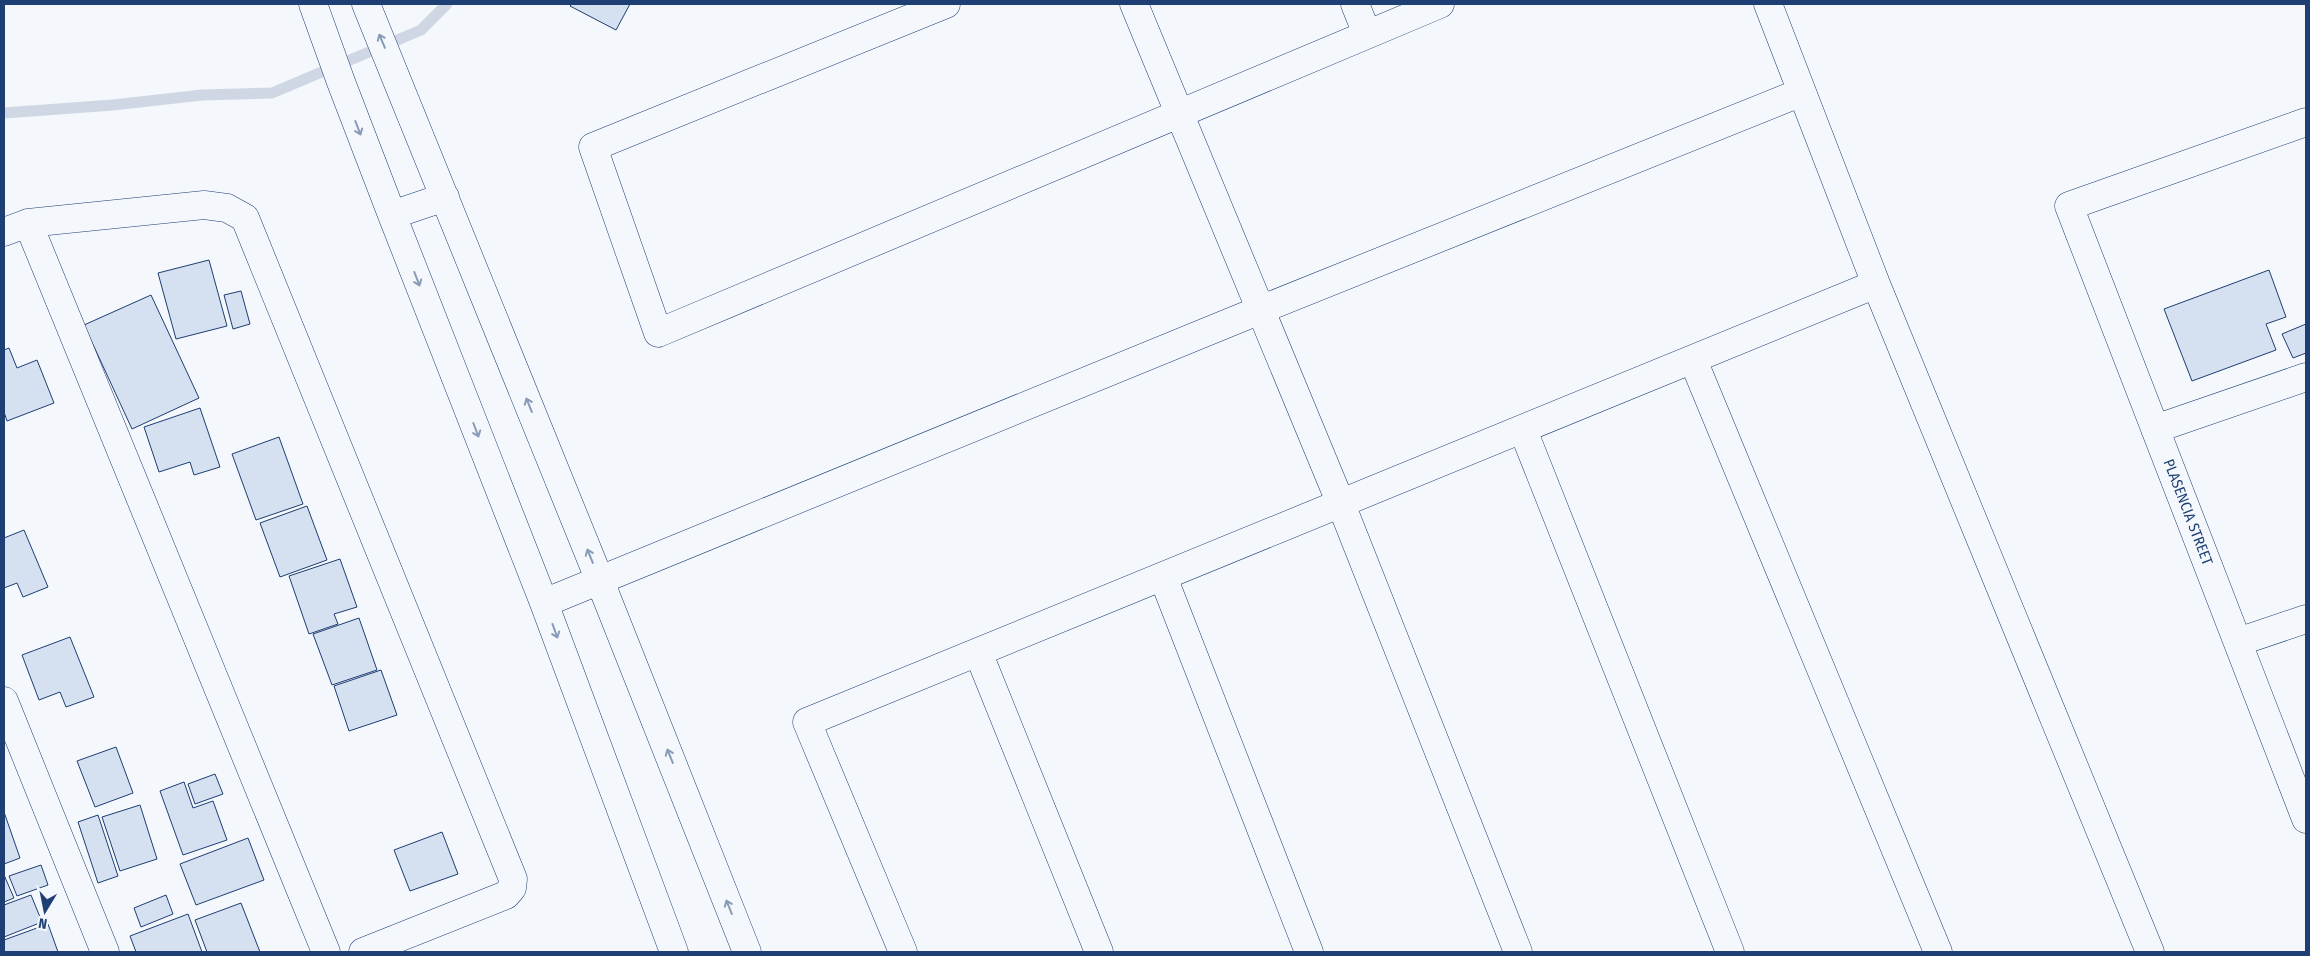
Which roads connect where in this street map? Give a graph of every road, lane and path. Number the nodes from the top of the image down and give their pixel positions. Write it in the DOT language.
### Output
graph roads {
  1 [pos="946,4"];
  2 [pos="1134,4"];
  3 [pos="1354,4"];
  4 [pos="1440,4"];
  5 [pos="1768,4"];
  6 [pos="367,7"];
  7 [pos="318,16"];
  8 [pos="1367,34"];
  9 [pos="1802,92"];
  10 [pos="1180,113"];
  11 [pos="2306,122"];
  12 [pos="445,197"];
  13 [pos="392,215"];
  14 [pos="16,227"];
  15 [pos="1876,284"];
  16 [pos="1260,310"];
  17 [pos="1693,360"];
  18 [pos="2306,377"];
  19 [pos="2155,429"];
  20 [pos="1523,430"];
  21 [pos="1341,504"];
  22 [pos="1162,577"];
  23 [pos="600,581"];
  24 [pos="544,603"];
  25 [pos="2306,619"];
  26 [pos="2238,642"];
  27 [pos="978,652"];
  28 [pos="4,701"];
  29 [pos="2306,819"];
  30 [pos="105,952"];
  31 [pos="326,952"];
  32 [pos="363,952"];
  33 [pos="674,952"];
  34 [pos="747,952"];
  35 [pos="903,952"];
  36 [pos="1099,952"];
  37 [pos="1309,952"];
  38 [pos="1518,952"];
  39 [pos="1730,952"];
  40 [pos="1938,952"];
  41 [pos="2150,952"];
  1 -- 10 [label="street"];
  2 -- 10 [label="street"];
  3 -- 8 [label="street"];
  4 -- 8 [label="street"];
  5 -- 9 [label="street"];
  12 -- 6 [label="street, one-way"];
  7 -- 13 [label="street, one-way"];
  8 -- 10 [label="street"];
  9 -- 15 [label="street"];
  9 -- 16 [label="street"];
  10 -- 16 [label="street"];
  11 -- 19 [label="street, PLASENCIA STREET"];
  12 -- 13 [label="street"];
  23 -- 12 [label="street, one-way"];
  13 -- 24 [label="street, one-way"];
  14 -- 31 [label="street"];
  14 -- 32 [label="street"];
  15 -- 17 [label="street"];
  15 -- 41 [label="street"];
  16 -- 21 [label="street"];
  16 -- 23 [label="street"];
  17 -- 20 [label="street"];
  17 -- 40 [label="street"];
  18 -- 19 [label="street"];
  19 -- 26 [label="street, PLASENCIA STREET"];
  20 -- 21 [label="street"];
  20 -- 39 [label="street"];
  21 -- 22 [label="street"];
  21 -- 38 [label="street"];
  22 -- 27 [label="street"];
  22 -- 37 [label="street"];
  23 -- 24 [label="street"];
  34 -- 23 [label="street, one-way"];
  24 -- 33 [label="street, one-way"];
  25 -- 26 [label="street"];
  26 -- 29 [label="street, PLASENCIA STREET"];
  27 -- 35 [label="street"];
  27 -- 36 [label="street"];
  28 -- 30 [label="street"];
}
